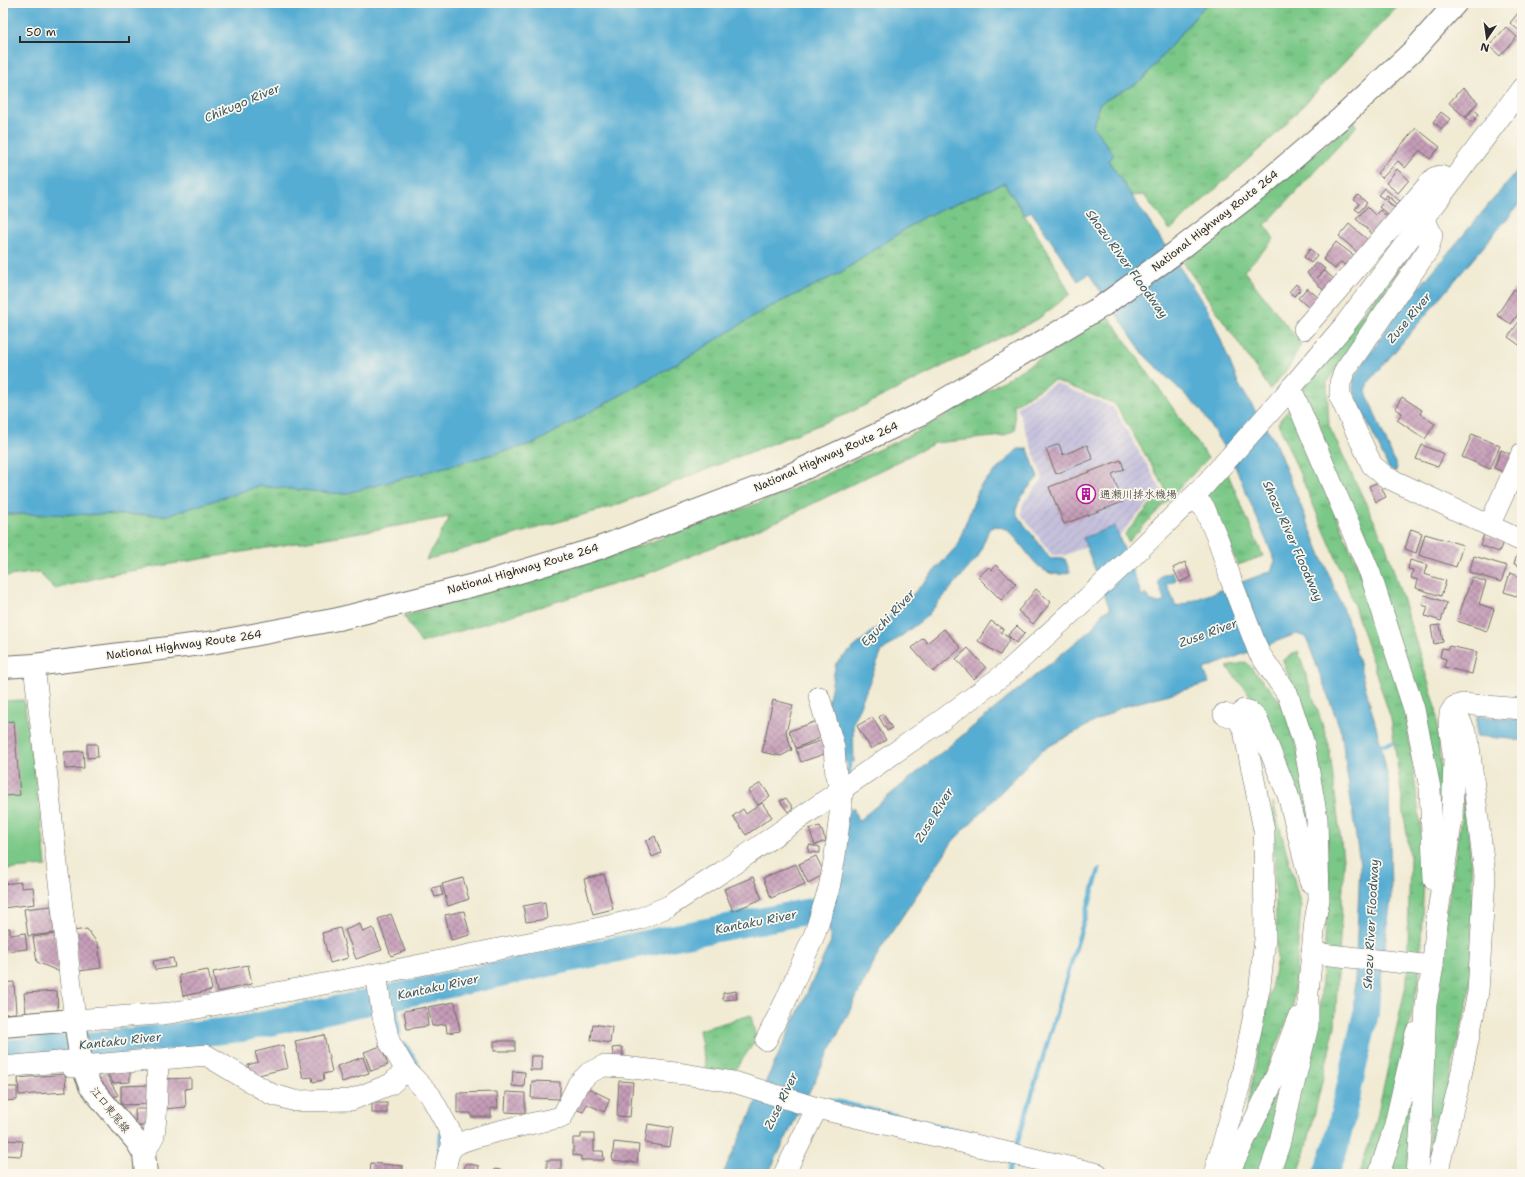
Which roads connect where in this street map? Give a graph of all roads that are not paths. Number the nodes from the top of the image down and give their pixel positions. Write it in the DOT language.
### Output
graph roads {
  1 [pos="1456,3"];
  2 [pos="1522,88"];
  3 [pos="1452,181"];
  4 [pos="1424,218"];
  5 [pos="1304,329"];
  6 [pos="1288,392"];
  7 [pos="1522,453"];
  8 [pos="1197,494"];
  9 [pos="1489,526"];
  10 [pos="1522,541"];
  11 [pos="34,665"];
  12 [pos="3,667"];
  13 [pos="819,697"];
  14 [pos="1454,707"];
  15 [pos="1522,709"];
  16 [pos="849,784"];
  17 [pos="1315,920"];
  18 [pos="1436,925"];
  19 [pos="1315,954"];
  20 [pos="1429,966"];
  21 [pos="377,981"];
  22 [pos="1308,992"];
  23 [pos="1426,1004"];
  24 [pos="3,1026"];
  25 [pos="76,1026"];
  26 [pos="766,1040"];
  27 [pos="158,1059"];
  28 [pos="81,1064"];
  29 [pos="3,1067"];
  30 [pos="406,1070"];
  31 [pos="815,1108"];
  32 [pos="453,1147"];
  33 [pos="145,1164"];
  34 [pos="445,1174"];
  35 [pos="784,1174"];
  36 [pos="1098,1174"];
  37 [pos="1214,1174"];
  38 [pos="1228,1174"];
  39 [pos="1269,1174"];
  40 [pos="1379,1174"];
  41 [pos="1417,1174"];
  42 [pos="1437,1174"];
  1 -- 11 [label="main road, National Highway Route 264"];
  2 -- 3 [label="street"];
  3 -- 4 [label="street"];
  3 -- 5 [label="street"];
  4 -- 6 [label="street"];
  4 -- 9 [label="street"];
  6 -- 8 [label="street"];
  6 -- 18 [label="street"];
  7 -- 9 [label="street"];
  8 -- 16 [label="street"];
  8 -- 17 [label="street"];
  9 -- 10 [label="street"];
  11 -- 12 [label="main road, National Highway Route 264"];
  11 -- 25 [label="street"];
  13 -- 16 [label="street"];
  14 -- 15 [label="street"];
  14 -- 18 [label="street"];
  14 -- 42 [label="street"];
  16 -- 21 [label="street"];
  16 -- 26 [label="street"];
  17 -- 19 [label="street"];
  17 -- 37 [label="street"];
  18 -- 20 [label="street"];
  19 -- 20 [label="street"];
  19 -- 22 [label="street"];
  20 -- 23 [label="street"];
  21 -- 25 [label="street"];
  21 -- 30 [label="street"];
  22 -- 38 [label="street"];
  22 -- 39 [label="street"];
  23 -- 40 [label="street"];
  23 -- 41 [label="street"];
  24 -- 25 [label="main road"];
  25 -- 28 [label="main road, 江口東尾線"];
  27 -- 28 [label="street"];
  27 -- 30 [label="street"];
  27 -- 33 [label="street"];
  28 -- 29 [label="street"];
  28 -- 33 [label="main road, 江口東尾線"];
  30 -- 32 [label="street"];
  31 -- 32 [label="street"];
  31 -- 35 [label="street"];
  31 -- 36 [label="street"];
  32 -- 34 [label="street"];
}
